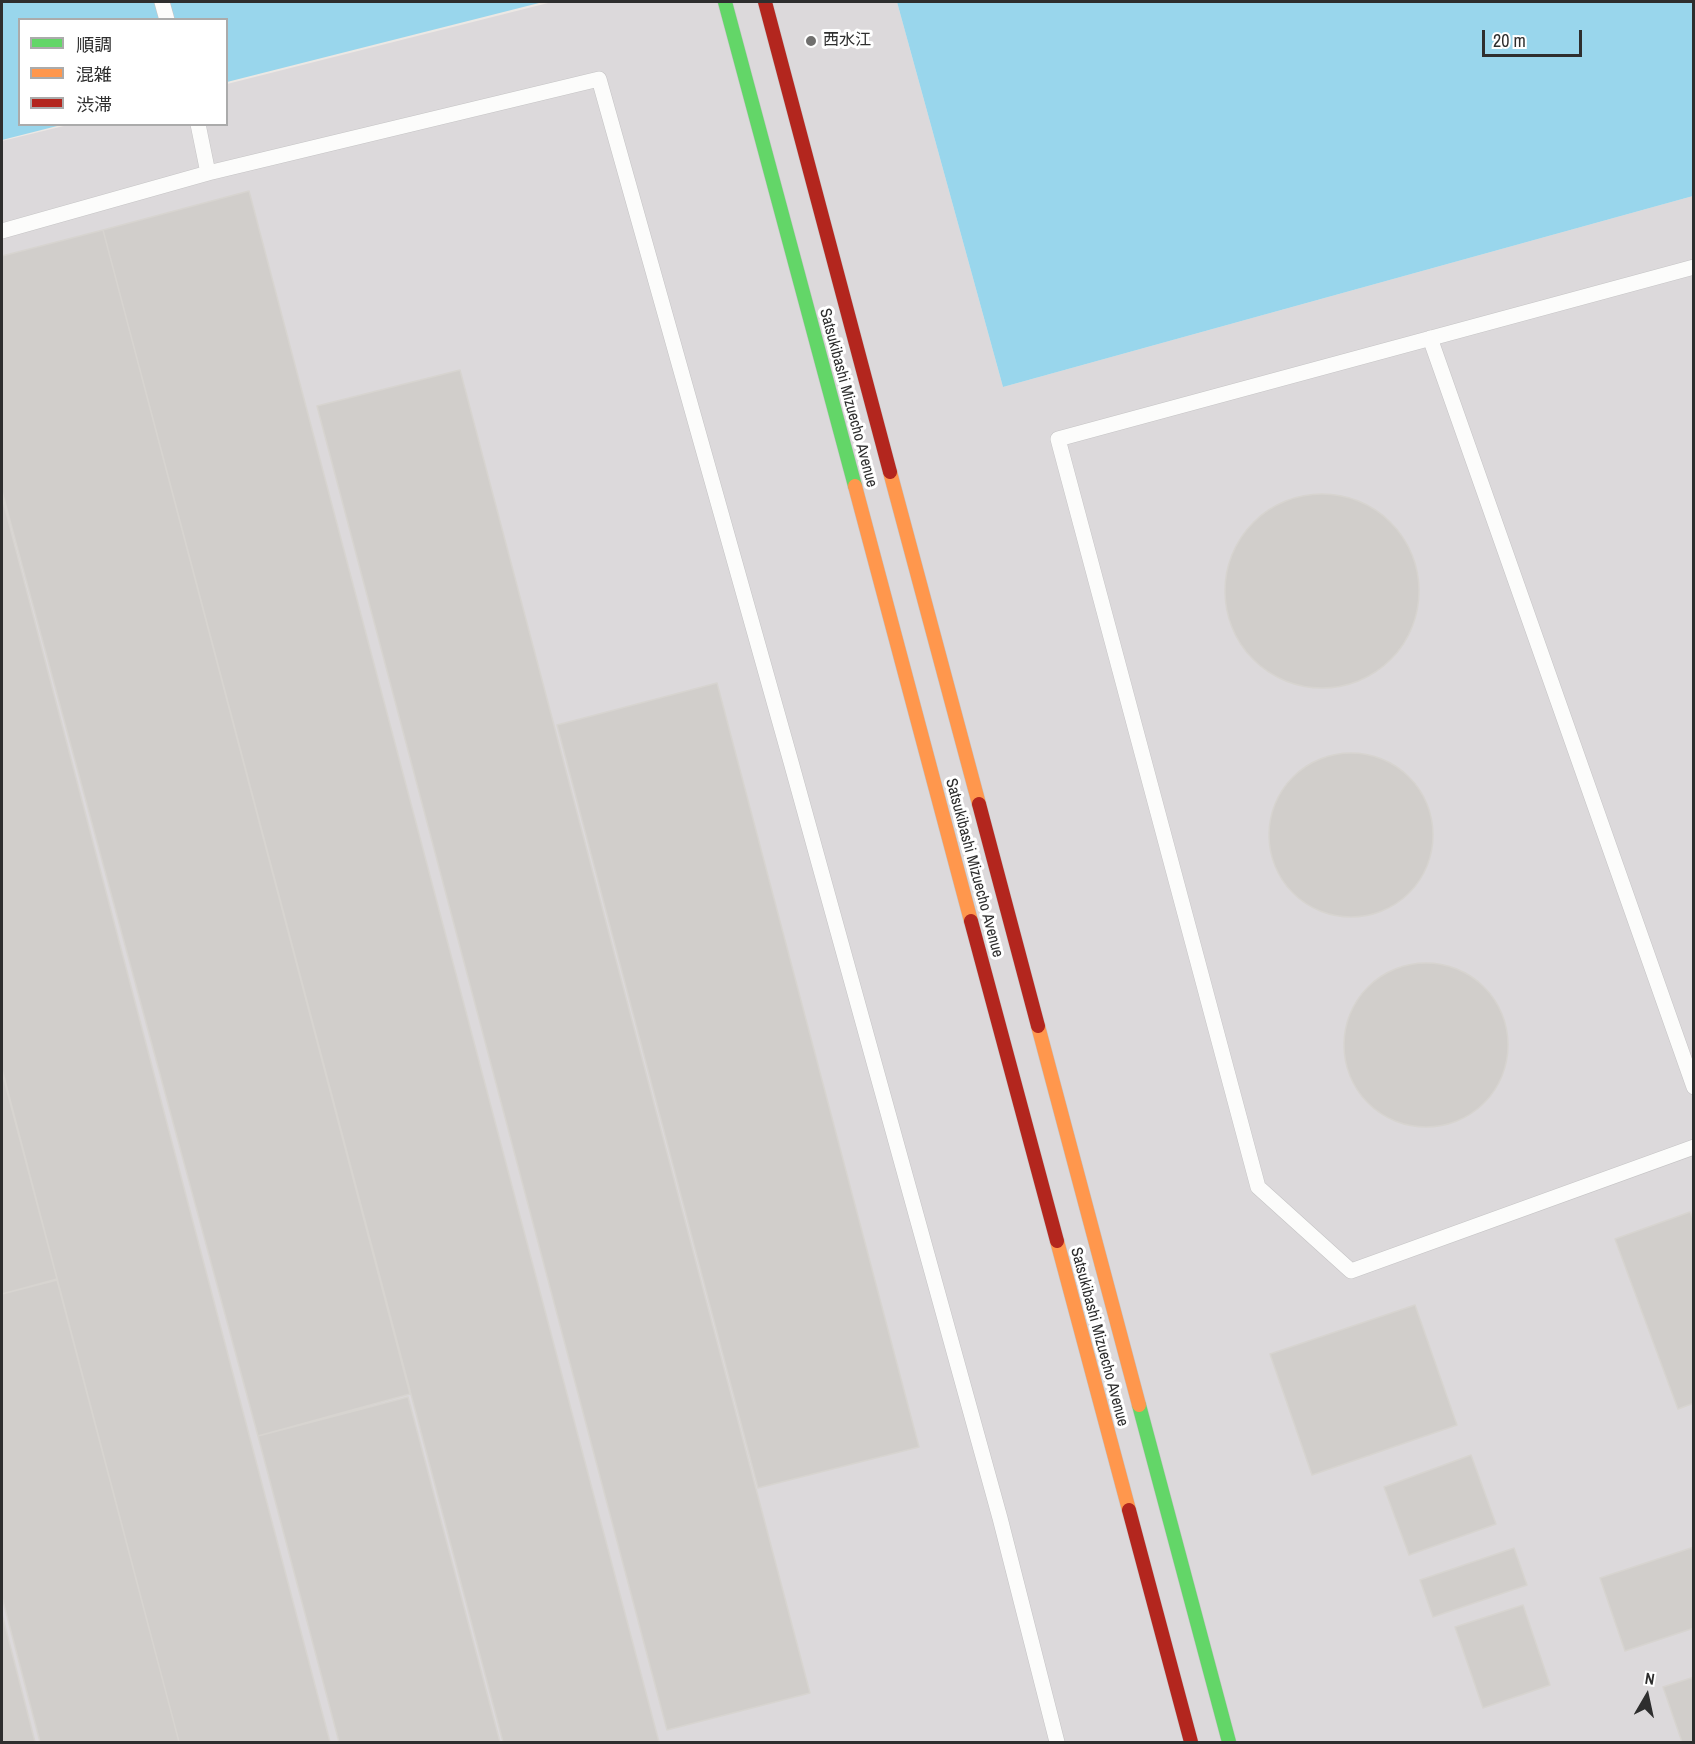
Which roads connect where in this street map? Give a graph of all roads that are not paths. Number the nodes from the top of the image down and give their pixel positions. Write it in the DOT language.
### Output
graph roads {
  1 [pos="162,2"];
  2 [pos="725,2"];
  3 [pos="765,2"];
  4 [pos="166,18"];
  5 [pos="198,126"];
  6 [pos="208,173"];
  7 [pos="2,231"];
  8 [pos="1694,267"];
  9 [pos="1430,338"];
  10 [pos="1694,1088"];
  11 [pos="1694,1147"];
  12 [pos="1228,1740"];
  13 [pos="1057,1743"];
  14 [pos="1191,1743"];
  15 [pos="1247,1743"];
  1 -- 4 [label="lane"];
  2 -- 14 [label="street, Satsukibashi Mizuecho Avenue"];
  3 -- 12 [label="street, Satsukibashi Mizuecho Avenue"];
  5 -- 6 [label="lane"];
  6 -- 7 [label="lane"];
  6 -- 13 [label="lane"];
  8 -- 9 [label="lane"];
  9 -- 10 [label="lane"];
  9 -- 11 [label="lane"];
  12 -- 15 [label="lane"];
}
